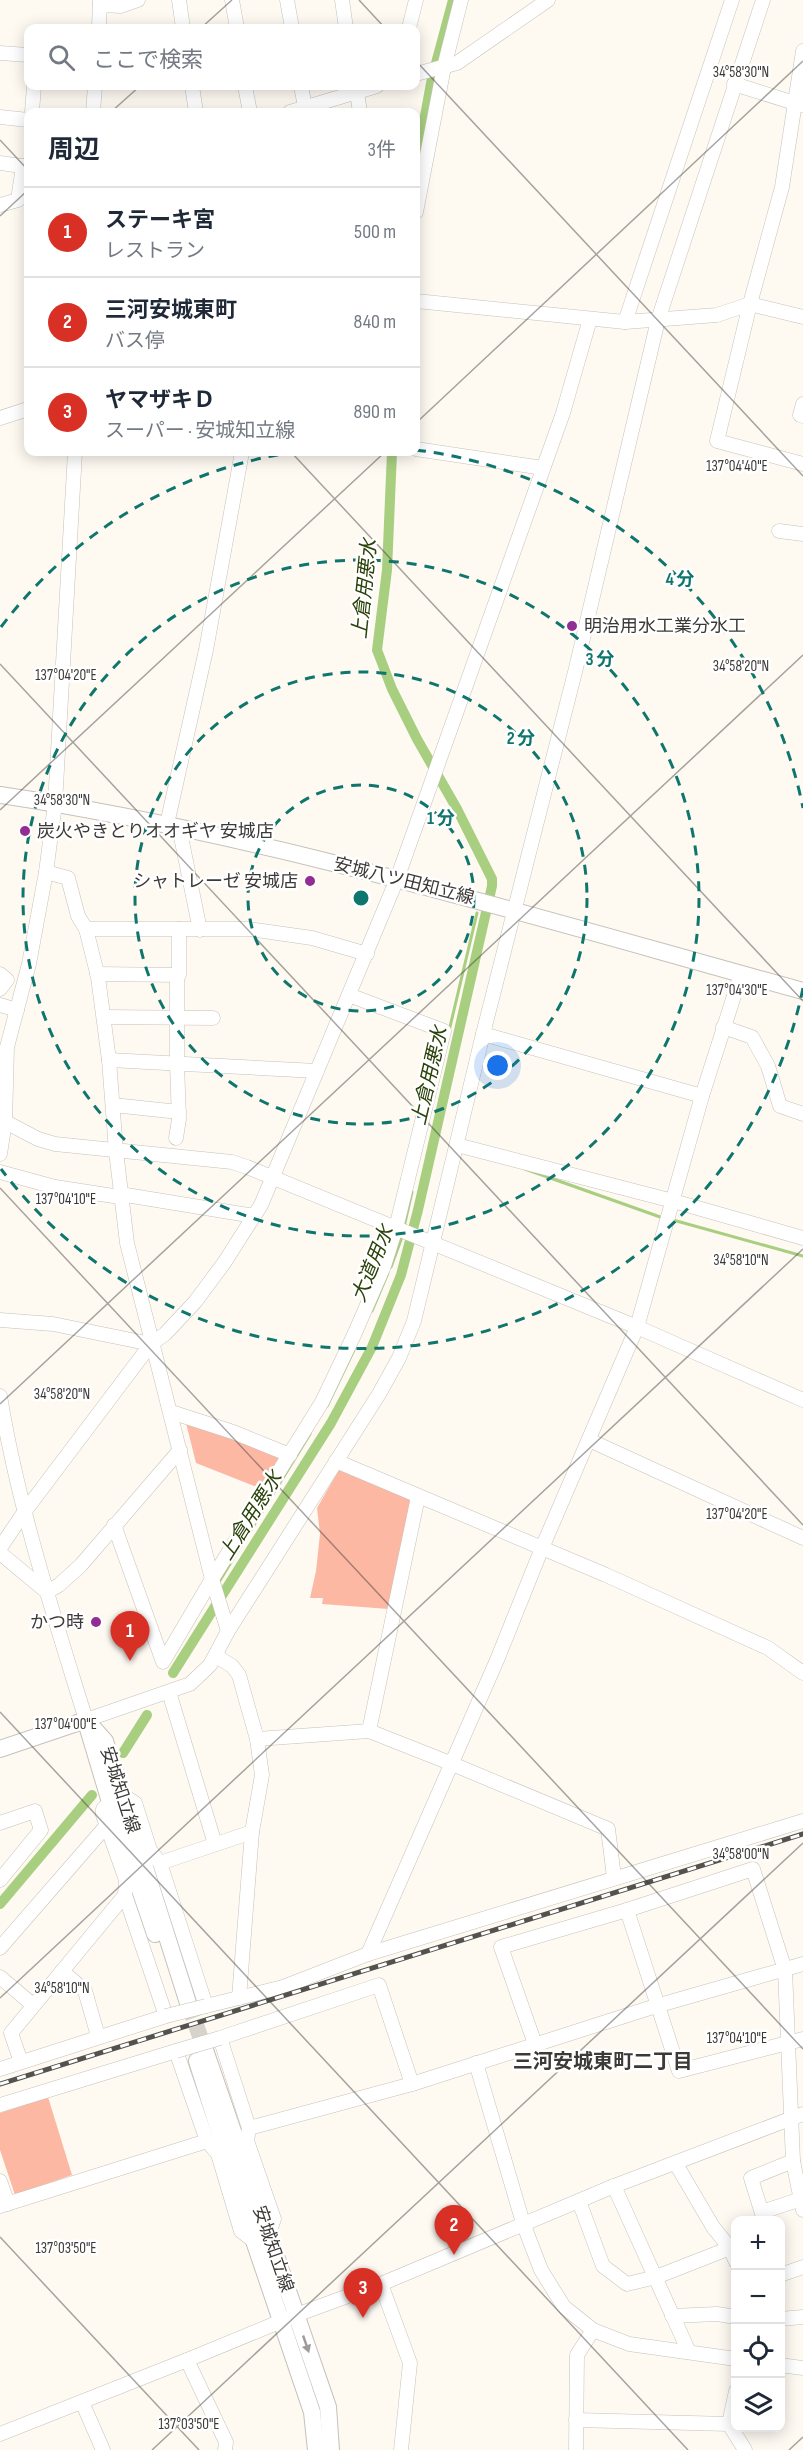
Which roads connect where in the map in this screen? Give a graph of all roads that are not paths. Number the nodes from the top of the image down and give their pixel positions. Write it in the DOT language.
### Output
graph roads {
  1 [pos="138,0"];
  2 [pos="179,0"];
  3 [pos="232,0"];
  4 [pos="287,0"];
  5 [pos="342,0"];
  6 [pos="416,0"];
  7 [pos="461,0"];
  8 [pos="548,0"];
  9 [pos="732,0"];
  10 [pos="763,0"];
  11 [pos="100,2"];
  12 [pos="99,24"];
  13 [pos="182,24"];
  14 [pos="236,24"];
  15 [pos="291,24"];
  16 [pos="345,24"];
  17 [pos="410,24"];
  18 [pos="803,51"];
  19 [pos="0,53"];
  20 [pos="24,55"];
  21 [pos="437,69"];
  22 [pos="420,73"];
  23 [pos="734,84"];
  24 [pos="33,90"];
  25 [pos="95,90"];
  26 [pos="193,90"];
  27 [pos="247,90"];
  28 [pos="303,90"];
  29 [pos="351,90"];
  30 [pos="356,90"];
  31 [pos="798,104"];
  32 [pos="32,108"];
  33 [pos="93,108"];
  34 [pos="195,108"];
  35 [pos="249,108"];
  36 [pos="306,108"];
  37 [pos="311,108"];
  38 [pos="359,108"];
  39 [pos="0,117"];
  40 [pos="24,120"];
  41 [pos="0,163"];
  42 [pos="24,166"];
  43 [pos="24,174"];
  44 [pos="420,185"];
  45 [pos="0,205"];
  46 [pos="420,301"];
  47 [pos="750,304"];
  48 [pos="803,317"];
  49 [pos="590,319"];
  50 [pos="658,320"];
  51 [pos="625,322"];
  52 [pos="803,404"];
  53 [pos="24,410"];
  54 [pos="803,416"];
  55 [pos="0,418"];
  56 [pos="420,449"];
  57 [pos="75,456"];
  58 [pos="241,456"];
  59 [pos="803,464"];
  60 [pos="543,468"];
  61 [pos="778,531"];
  62 [pos="803,534"];
  63 [pos="0,795"];
  64 [pos="55,804"];
  65 [pos="173,826"];
  66 [pos="46,872"];
  67 [pos="398,879"];
  68 [pos="514,910"];
  69 [pos="86,929"];
  70 [pos="179,929"];
  71 [pos="200,930"];
  72 [pos="367,954"];
  73 [pos="0,974"];
  74 [pos="97,974"];
  75 [pos="741,974"];
  76 [pos="177,975"];
  77 [pos="0,989"];
  78 [pos="803,991"];
  79 [pos="349,995"];
  80 [pos="0,1005"];
  81 [pos="17,1010"];
  82 [pos="104,1017"];
  83 [pos="177,1018"];
  84 [pos="213,1018"];
  85 [pos="723,1027"];
  86 [pos="483,1034"];
  87 [pos="109,1060"];
  88 [pos="177,1064"];
  89 [pos="317,1071"];
  90 [pos="702,1096"];
  91 [pos="113,1105"];
  92 [pos="179,1112"];
  93 [pos="803,1114"];
  94 [pos="2,1120"];
  95 [pos="176,1138"];
  96 [pos="457,1145"];
  97 [pos="116,1151"];
  98 [pos="0,1154"];
  99 [pos="0,1172"];
  100 [pos="272,1176"];
  101 [pos="120,1195"];
  102 [pos="673,1201"];
  103 [pos="254,1216"];
  104 [pos="398,1228"];
  105 [pos="803,1238"];
  106 [pos="427,1241"];
  107 [pos="0,1320"];
  108 [pos="638,1327"];
  109 [pos="151,1344"];
  110 [pos="0,1396"];
  111 [pos="803,1400"];
  112 [pos="171,1412"];
  113 [pos="589,1440"];
  114 [pos="180,1450"];
  115 [pos="290,1455"];
  116 [pos="336,1461"];
  117 [pos="418,1497"];
  118 [pos="25,1511"];
  119 [pos="114,1524"];
  120 [pos="803,1538"];
  121 [pos="0,1548"];
  122 [pos="542,1548"];
  123 [pos="0,1553"];
  124 [pos="215,1587"];
  125 [pos="47,1592"];
  126 [pos="228,1631"];
  127 [pos="216,1656"];
  128 [pos="803,1673"];
  129 [pos="168,1692"];
  130 [pos="86,1720"];
  131 [pos="369,1731"];
  132 [pos="257,1739"];
  133 [pos="0,1749"];
  134 [pos="450,1762"];
  135 [pos="116,1798"];
  136 [pos="803,1821"];
  137 [pos="0,1823"];
  138 [pos="107,1825"];
  139 [pos="252,1832"];
  140 [pos="215,1844"];
  141 [pos="159,1863"];
  142 [pos="614,1877"];
  143 [pos="0,1880"];
  144 [pos="125,1895"];
  145 [pos="627,1910"];
  146 [pos="0,1948"];
  147 [pos="368,1954"];
  148 [pos="803,1964"];
  149 [pos="785,1970"];
  150 [pos="62,1971"];
  151 [pos="0,1977"];
  152 [pos="239,1998"];
  153 [pos="33,2005"];
  154 [pos="207,2006"];
  155 [pos="656,2006"];
  156 [pos="178,2008"];
  157 [pos="98,2036"];
  158 [pos="220,2038"];
  159 [pos="796,2040"];
  160 [pos="535,2044"];
  161 [pos="176,2051"];
  162 [pos="200,2052"];
  163 [pos="21,2062"];
  164 [pos="476,2063"];
  165 [pos="0,2068"];
  166 [pos="412,2084"];
  167 [pos="0,2105"];
  168 [pos="798,2116"];
  169 [pos="249,2128"];
  170 [pos="207,2141"];
  171 [pos="793,2162"];
  172 [pos="676,2164"];
  173 [pos="0,2181"];
  174 [pos="614,2186"];
  175 [pos="579,2201"];
  176 [pos="4,2205"];
  177 [pos="802,2205"];
  178 [pos="763,2216"];
  179 [pos="523,2223"];
  180 [pos="261,2239"];
  181 [pos="730,2248"];
  182 [pos="803,2267"];
  183 [pos="785,2273"];
  184 [pos="656,2277"];
  185 [pos="381,2284"];
  186 [pos="672,2316"];
  187 [pos="731,2316"];
  188 [pos="803,2317"];
  189 [pos="289,2318"];
  190 [pos="785,2319"];
  191 [pos="593,2330"];
  192 [pos="689,2352"];
  193 [pos="731,2358"];
  194 [pos="188,2360"];
  195 [pos="785,2366"];
  196 [pos="803,2368"];
  197 [pos="82,2402"];
  198 [pos="731,2413"];
  199 [pos="576,2420"];
  200 [pos="729,2424"];
  201 [pos="0,2434"];
  202 [pos="103,2450"];
  203 [pos="225,2450"];
  204 [pos="316,2450"];
  205 [pos="331,2450"];
  206 [pos="401,2450"];
  207 [pos="576,2450"];
  208 [pos="745,2450"];
  1 -- 11 [label="street"];
  2 -- 13 [label="street"];
  3 -- 14 [label="street"];
  4 -- 15 [label="street"];
  5 -- 16 [label="street"];
  6 -- 17 [label="street"];
  7 -- 21 [label="street"];
  8 -- 21 [label="street"];
  9 -- 51 [label="street"];
  10 -- 23 [label="street"];
  11 -- 12 [label="street"];
  18 -- 31 [label="street"];
  19 -- 20 [label="street"];
  21 -- 22 [label="street"];
  21 -- 44 [label="street"];
  23 -- 31 [label="street"];
  23 -- 50 [label="street"];
  24 -- 32 [label="street"];
  25 -- 33 [label="street"];
  26 -- 34 [label="street"];
  27 -- 35 [label="street"];
  28 -- 36 [label="street"];
  29 -- 37 [label="street"];
  30 -- 38 [label="street"];
  31 -- 47 [label="street"];
  39 -- 40 [label="street"];
  41 -- 42 [label="street"];
  43 -- 45 [label="street"];
  46 -- 49 [label="street"];
  47 -- 48 [label="street"];
  47 -- 50 [label="street"];
  47 -- 59 [label="street"];
  49 -- 51 [label="street"];
  49 -- 60 [label="street"];
  50 -- 51 [label="street"];
  50 -- 68 [label="street"];
  52 -- 54 [label="street"];
  53 -- 55 [label="street"];
  56 -- 60 [label="street"];
  57 -- 64 [label="street"];
  58 -- 65 [label="street"];
  60 -- 67 [label="street"];
  61 -- 62 [label="street"];
  63 -- 64 [label="main road, 安城八ツ田知立線"];
  64 -- 65 [label="main road, 安城八ツ田知立線"];
  64 -- 66 [label="street"];
  65 -- 67 [label="main road, 安城八ツ田知立線"];
  65 -- 71 [label="street"];
  66 -- 69 [label="street"];
  66 -- 81 [label="street"];
  67 -- 68 [label="main road, 安城八ツ田知立線"];
  67 -- 72 [label="street"];
  68 -- 75 [label="main road, 安城八ツ田知立線"];
  68 -- 86 [label="street"];
  69 -- 70 [label="street"];
  69 -- 74 [label="street"];
  70 -- 71 [label="street"];
  70 -- 76 [label="street"];
  71 -- 72 [label="street"];
  72 -- 79 [label="street"];
  73 -- 77 [label="street"];
  74 -- 76 [label="street"];
  74 -- 82 [label="street"];
  75 -- 78 [label="main road, 安城八ツ田知立線"];
  75 -- 85 [label="street"];
  76 -- 83 [label="street"];
  79 -- 89 [label="street"];
  79 -- 104 [label="street"];
  80 -- 81 [label="street"];
  81 -- 94 [label="street"];
  82 -- 83 [label="street"];
  82 -- 87 [label="street"];
  83 -- 84 [label="street"];
  83 -- 88 [label="street"];
  85 -- 90 [label="street"];
  85 -- 93 [label="street"];
  86 -- 90 [label="street"];
  86 -- 96 [label="street"];
  87 -- 88 [label="street"];
  87 -- 91 [label="street"];
  88 -- 89 [label="street"];
  88 -- 92 [label="street"];
  89 -- 100 [label="street"];
  90 -- 102 [label="street"];
  91 -- 92 [label="street"];
  91 -- 97 [label="street"];
  92 -- 95 [label="street"];
  94 -- 97 [label="street"];
  94 -- 98 [label="street"];
  96 -- 102 [label="street"];
  96 -- 106 [label="street"];
  97 -- 100 [label="street"];
  97 -- 101 [label="street"];
  99 -- 101 [label="street"];
  100 -- 103 [label="street"];
  100 -- 104 [label="street"];
  101 -- 103 [label="street"];
  101 -- 109 [label="street"];
  102 -- 105 [label="street"];
  102 -- 108 [label="street"];
  103 -- 109 [label="street"];
  104 -- 106 [label="street"];
  104 -- 115 [label="street"];
  106 -- 108 [label="street"];
  106 -- 116 [label="street"];
  107 -- 109 [label="street"];
  108 -- 111 [label="street"];
  108 -- 113 [label="street"];
  109 -- 112 [label="street"];
  109 -- 118 [label="street"];
  110 -- 118 [label="street"];
  112 -- 114 [label="street"];
  112 -- 115 [label="street"];
  113 -- 120 [label="street"];
  113 -- 122 [label="street"];
  114 -- 119 [label="street"];
  114 -- 124 [label="street"];
  115 -- 124 [label="street"];
  116 -- 117 [label="street"];
  116 -- 126 [label="street"];
  117 -- 122 [label="street"];
  117 -- 131 [label="street"];
  118 -- 121 [label="street"];
  118 -- 125 [label="street"];
  119 -- 124 [label="street"];
  119 -- 125 [label="street"];
  122 -- 128 [label="street"];
  122 -- 134 [label="street"];
  123 -- 125 [label="street"];
  124 -- 126 [label="street"];
  125 -- 130 [label="street"];
  126 -- 127 [label="street"];
  127 -- 129 [label="street"];
  127 -- 132 [label="street"];
  129 -- 130 [label="street"];
  129 -- 140 [label="street"];
  130 -- 133 [label="main road"];
  130 -- 135 [label="main road, 安城知立線"];
  131 -- 132 [label="street"];
  131 -- 134 [label="street"];
  132 -- 139 [label="street"];
  134 -- 142 [label="street"];
  134 -- 147 [label="street"];
  135 -- 138 [label="street"];
  135 -- 141 [label="street"];
  135 -- 156 [label="main road, 安城知立線"];
  136 -- 142 [label="street"];
  137 -- 143 [label="street"];
  138 -- 144 [label="street"];
  138 -- 146 [label="street"];
  139 -- 140 [label="street"];
  139 -- 152 [label="street"];
  140 -- 141 [label="street"];
  141 -- 154 [label="street"];
  142 -- 147 [label="street"];
  144 -- 150 [label="street"];
  144 -- 156 [label="street"];
  145 -- 149 [label="street"];
  145 -- 155 [label="street"];
  145 -- 160 [label="street"];
  147 -- 152 [label="street"];
  148 -- 149 [label="street"];
  149 -- 155 [label="street"];
  149 -- 159 [label="street"];
  150 -- 153 [label="street"];
  150 -- 157 [label="street"];
  151 -- 153 [label="street"];
  152 -- 154 [label="street"];
  153 -- 163 [label="street"];
  154 -- 156 [label="street, bridge"];
  155 -- 159 [label="street"];
  155 -- 160 [label="street"];
  156 -- 157 [label="street"];
  157 -- 163 [label="street"];
  158 -- 161 [label="street, bridge"];
  158 -- 166 [label="street"];
  158 -- 169 [label="street"];
  159 -- 168 [label="street"];
  160 -- 164 [label="street"];
  161 -- 167 [label="street"];
  161 -- 170 [label="street"];
  162 -- 180 [label="main road, 安城知立線"];
  163 -- 165 [label="street"];
  164 -- 166 [label="street"];
  164 -- 179 [label="street"];
  166 -- 169 [label="street"];
  168 -- 171 [label="street"];
  168 -- 172 [label="street"];
  169 -- 180 [label="street"];
  170 -- 176 [label="street"];
  170 -- 180 [label="street"];
  171 -- 177 [label="street"];
  171 -- 178 [label="street"];
  172 -- 174 [label="street"];
  172 -- 181 [label="street"];
  173 -- 176 [label="street"];
  174 -- 175 [label="street"];
  174 -- 184 [label="street"];
  175 -- 179 [label="street"];
  175 -- 184 [label="street"];
  177 -- 178 [label="street"];
  179 -- 185 [label="street"];
  179 -- 191 [label="street"];
  180 -- 189 [label="main road, 安城知立線"];
  181 -- 184 [label="street"];
  182 -- 183 [label="street"];
  184 -- 186 [label="street"];
  185 -- 189 [label="street"];
  185 -- 206 [label="street"];
  186 -- 187 [label="street"];
  186 -- 192 [label="street"];
  188 -- 190 [label="street"];
  189 -- 194 [label="street"];
  189 -- 204 [label="main road, 安城知立線"];
  189 -- 205 [label="main road, 安城知立線, one-way"];
  191 -- 192 [label="street"];
  191 -- 199 [label="street"];
  192 -- 193 [label="street"];
  194 -- 197 [label="street"];
  194 -- 203 [label="street"];
  195 -- 196 [label="street"];
  197 -- 201 [label="street"];
  197 -- 202 [label="street"];
  198 -- 200 [label="street"];
  199 -- 200 [label="street"];
  199 -- 207 [label="street"];
  200 -- 208 [label="street"];
}
